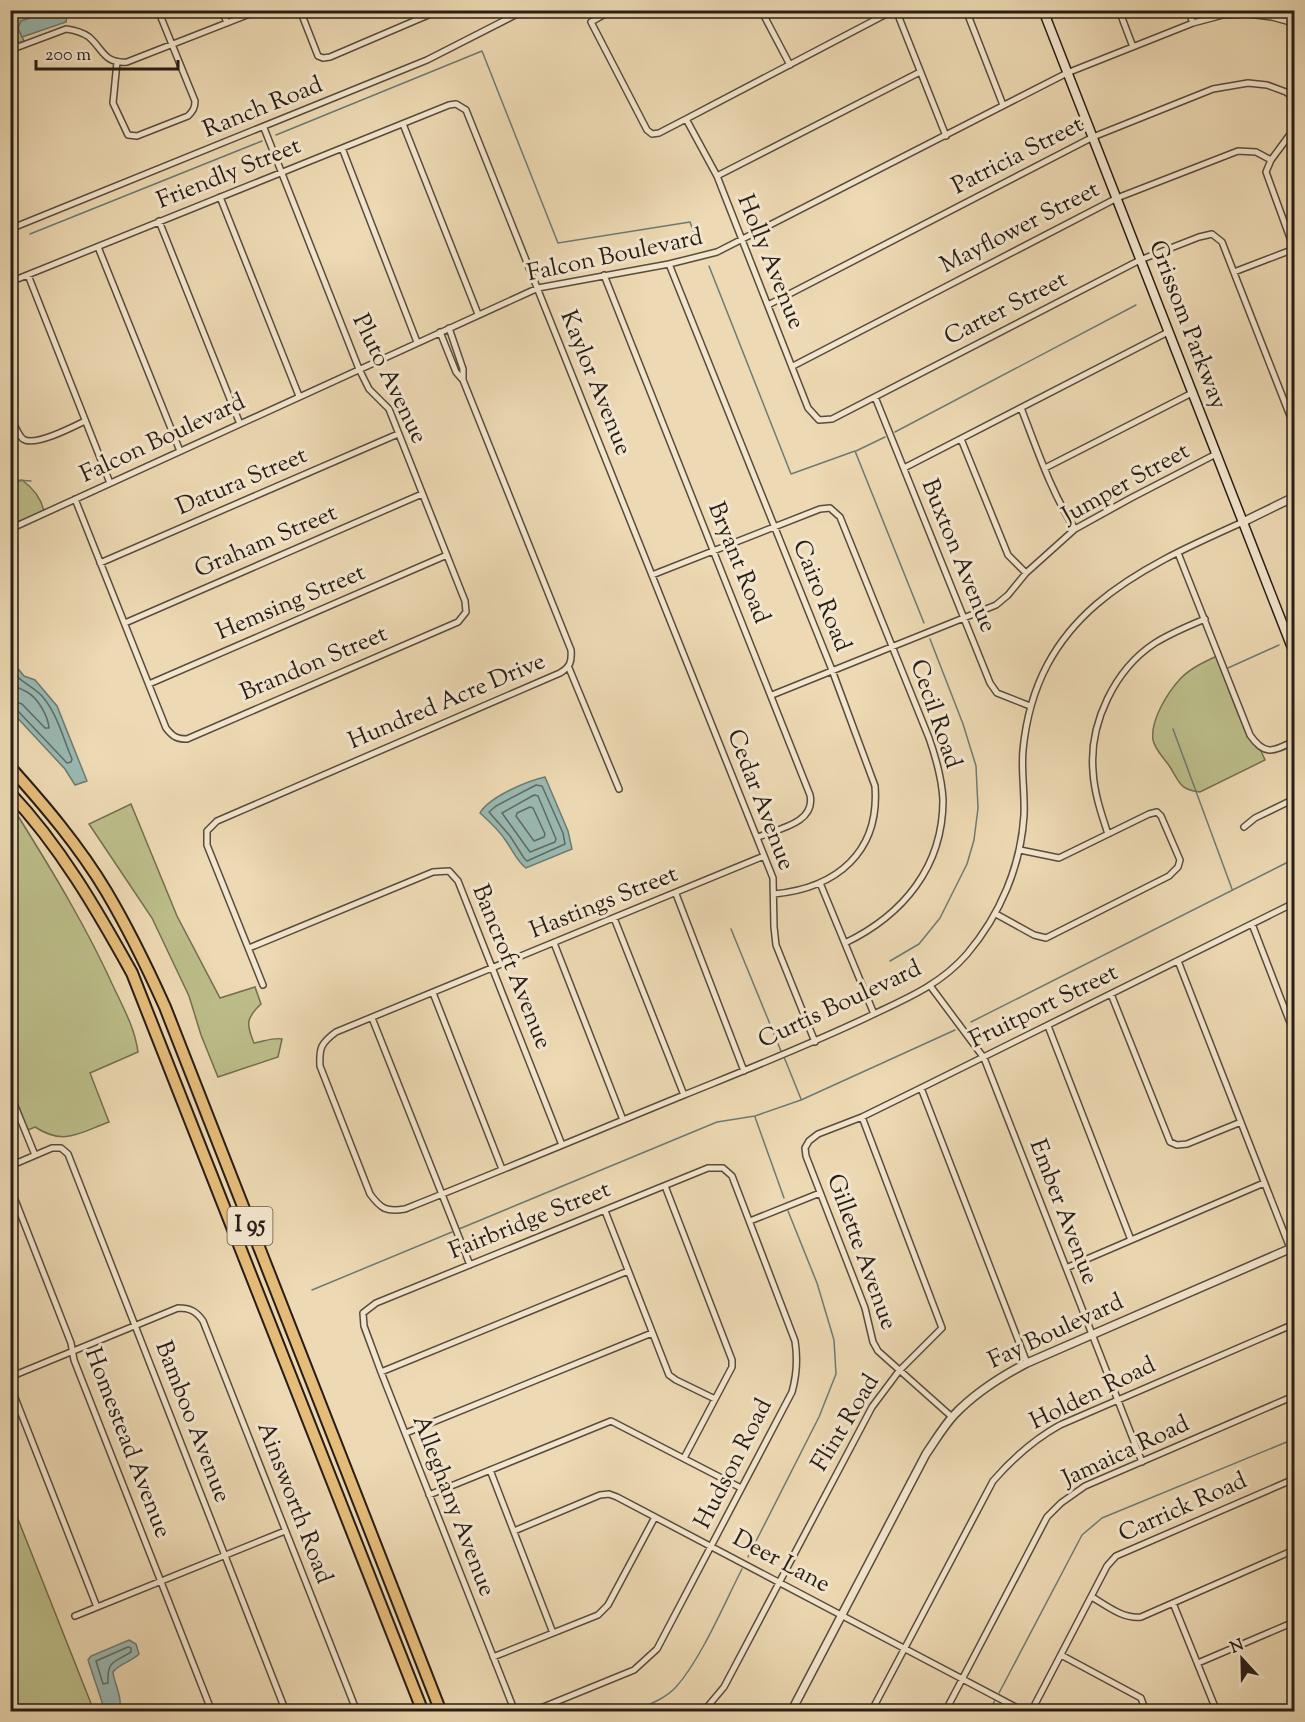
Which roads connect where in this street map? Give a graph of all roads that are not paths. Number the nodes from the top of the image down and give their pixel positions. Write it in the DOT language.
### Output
graph roads {
  1 [pos="158,10"];
  2 [pos="222,10"];
  3 [pos="260,10"];
  4 [pos="300,10"];
  5 [pos="440,10"];
  6 [pos="525,10"];
  7 [pos="612,10"];
  8 [pos="761,10"];
  9 [pos="895,10"];
  10 [pos="966,10"];
  11 [pos="1043,10"];
  12 [pos="1119,10"];
  13 [pos="1188,10"];
  14 [pos="1273,14"];
  15 [pos="227,23"];
  16 [pos="1193,23"];
  17 [pos="1294,23"];
  18 [pos="172,45"];
  19 [pos="1133,47"];
  20 [pos="10,50"];
  21 [pos="117,62"];
  22 [pos="790,65"];
  23 [pos="920,72"];
  24 [pos="1067,73"];
  25 [pos="1294,98"];
  26 [pos="1003,105"];
  27 [pos="461,106"];
  28 [pos="686,119"];
  29 [pos="403,124"];
  30 [pos="264,128"];
  31 [pos="1294,129"];
  32 [pos="946,136"];
  33 [pos="1093,137"];
  34 [pos="342,148"];
  35 [pos="1271,160"];
  36 [pos="280,172"];
  37 [pos="717,177"];
  38 [pos="220,197"];
  39 [pos="1117,198"];
  40 [pos="159,222"];
  41 [pos="10,229"];
  42 [pos="742,240"];
  43 [pos="98,247"];
  44 [pos="1294,249"];
  45 [pos="1140,260"];
  46 [pos="669,264"];
  47 [pos="1234,272"];
  48 [pos="27,275"];
  49 [pos="604,275"];
  50 [pos="10,282"];
  51 [pos="538,288"];
  52 [pos="768,305"];
  53 [pos="478,314"];
  54 [pos="449,328"];
  55 [pos="440,332"];
  56 [pos="1168,332"];
  57 [pos="417,342"];
  58 [pos="793,366"];
  59 [pos="359,369"];
  60 [pos="463,380"];
  61 [pos="1192,393"];
  62 [pos="299,396"];
  63 [pos="875,397"];
  64 [pos="1021,408"];
  65 [pos="10,414"];
  66 [pos="819,420"];
  67 [pos="85,421"];
  68 [pos="240,424"];
  69 [pos="1294,426"];
  70 [pos="398,434"];
  71 [pos="961,438"];
  72 [pos="180,451"];
  73 [pos="1216,454"];
  74 [pos="904,468"];
  75 [pos="1045,468"];
  76 [pos="111,483"];
  77 [pos="422,494"];
  78 [pos="1294,497"];
  79 [pos="75,500"];
  80 [pos="1243,522"];
  81 [pos="774,527"];
  82 [pos="10,529"];
  83 [pos="1075,529"];
  84 [pos="713,551"];
  85 [pos="1178,553"];
  86 [pos="447,555"];
  87 [pos="100,563"];
  88 [pos="1026,573"];
  89 [pos="652,574"];
  90 [pos="466,612"];
  91 [pos="964,618"];
  92 [pos="1205,619"];
  93 [pos="125,623"];
  94 [pos="892,646"];
  95 [pos="1294,653"];
  96 [pos="569,668"];
  97 [pos="832,670"];
  98 [pos="149,684"];
  99 [pos="772,694"];
  100 [pos="1030,706"];
  101 [pos="1294,741"];
  102 [pos="10,766"];
  103 [pos="619,789"];
  104 [pos="10,793"];
  105 [pos="1294,798"];
  106 [pos="1244,827"];
  107 [pos="1108,834"];
  108 [pos="758,837"];
  109 [pos="1020,850"];
  110 [pos="764,856"];
  111 [pos="820,883"];
  112 [pos="675,894"];
  113 [pos="774,894"];
  114 [pos="1294,903"];
  115 [pos="996,914"];
  116 [pos="614,918"];
  117 [pos="1252,924"];
  118 [pos="554,943"];
  119 [pos="845,943"];
  120 [pos="249,948"];
  121 [pos="1178,961"];
  122 [pos="494,968"];
  123 [pos="263,985"];
  124 [pos="930,987"];
  125 [pos="433,993"];
  126 [pos="1111,994"];
  127 [pos="874,1014"];
  128 [pos="372,1017"];
  129 [pos="1048,1026"];
  130 [pos="1294,1033"];
  131 [pos="815,1042"];
  132 [pos="984,1058"];
  133 [pos="744,1071"];
  134 [pos="921,1088"];
  135 [pos="10,1094"];
  136 [pos="684,1095"];
  137 [pos="861,1117"];
  138 [pos="623,1120"];
  139 [pos="1241,1122"];
  140 [pos="809,1141"];
  141 [pos="562,1145"];
  142 [pos="35,1155"];
  143 [pos="10,1166"];
  144 [pos="713,1167"];
  145 [pos="502,1169"];
  146 [pos="1264,1182"];
  147 [pos="665,1186"];
  148 [pos="10,1187"];
  149 [pos="820,1193"];
  150 [pos="441,1195"];
  151 [pos="387,1210"];
  152 [pos="605,1211"];
  153 [pos="750,1221"];
  154 [pos="1131,1240"];
  155 [pos="1292,1248"];
  156 [pos="470,1265"];
  157 [pos="1066,1268"];
  158 [pos="628,1271"];
  159 [pos="363,1313"];
  160 [pos="1294,1324"];
  161 [pos="135,1326"];
  162 [pos="652,1333"];
  163 [pos="1092,1335"];
  164 [pos="72,1352"];
  165 [pos="1027,1363"];
  166 [pos="899,1371"];
  167 [pos="381,1372"];
  168 [pos="11,1374"];
  169 [pos="10,1385"];
  170 [pos="1294,1396"];
  171 [pos="715,1399"];
  172 [pos="1116,1400"];
  173 [pos="952,1417"];
  174 [pos="406,1433"];
  175 [pos="684,1458"];
  176 [pos="1142,1462"];
  177 [pos="490,1470"];
  178 [pos="1294,1479"];
  179 [pos="741,1488"];
  180 [pos="429,1495"];
  181 [pos="655,1517"];
  182 [pos="285,1531"];
  183 [pos="514,1531"];
  184 [pos="712,1546"];
  185 [pos="1294,1550"];
  186 [pos="225,1556"];
  187 [pos="161,1582"];
  188 [pos="779,1582"];
  189 [pos="1092,1597"];
  190 [pos="1173,1603"];
  191 [pos="97,1607"];
  192 [pos="842,1614"];
  193 [pos="75,1616"];
  194 [pos="1294,1622"];
  195 [pos="553,1633"];
  196 [pos="904,1648"];
  197 [pos="1061,1655"];
  198 [pos="493,1657"];
  199 [pos="1198,1663"];
  200 [pos="962,1678"];
  201 [pos="212,1712"];
  202 [pos="286,1712"];
  203 [pos="357,1712"];
  204 [pos="423,1712"];
  205 [pos="441,1712"];
  206 [pos="515,1712"];
  207 [pos="531,1712"];
  208 [pos="703,1712"];
  209 [pos="791,1712"];
  210 [pos="871,1712"];
  211 [pos="945,1712"];
  212 [pos="1025,1712"];
  213 [pos="1031,1712"];
  214 [pos="1146,1712"];
  215 [pos="1217,1712"];
  1 -- 18 [label="street"];
  2 -- 15 [label="street"];
  3 -- 15 [label="street"];
  4 -- 5 [label="street"];
  6 -- 30 [label="street, Ranch Road"];
  7 -- 28 [label="street"];
  8 -- 22 [label="street"];
  9 -- 22 [label="street"];
  9 -- 23 [label="street"];
  10 -- 26 [label="street"];
  11 -- 24 [label="main road, Grissom Parkway"];
  12 -- 19 [label="street"];
  13 -- 16 [label="street"];
  14 -- 16 [label="street, Falcon Boulevard"];
  14 -- 17 [label="street, Falcon Boulevard"];
  15 -- 18 [label="street"];
  16 -- 19 [label="street, Falcon Boulevard"];
  18 -- 21 [label="street"];
  18 -- 21 [label="street"];
  19 -- 24 [label="street, Falcon Boulevard"];
  20 -- 21 [label="street"];
  22 -- 28 [label="street"];
  23 -- 32 [label="street"];
  23 -- 37 [label="street"];
  24 -- 26 [label="street, Falcon Boulevard"];
  24 -- 33 [label="main road, Grissom Parkway"];
  25 -- 33 [label="street, Patricia Street"];
  26 -- 32 [label="street, Falcon Boulevard"];
  27 -- 29 [label="street, Friendly Street"];
  27 -- 51 [label="street, Kaylor Avenue"];
  28 -- 37 [label="street, Holly Avenue"];
  29 -- 34 [label="street, Friendly Street"];
  29 -- 53 [label="street"];
  30 -- 36 [label="street, Pluto Avenue"];
  30 -- 41 [label="street, Ranch Road"];
  31 -- 35 [label="street"];
  32 -- 42 [label="street, Falcon Boulevard"];
  33 -- 39 [label="main road, Grissom Parkway"];
  33 -- 52 [label="street, Patricia Street"];
  34 -- 36 [label="street, Friendly Street"];
  34 -- 57 [label="street"];
  35 -- 39 [label="street, Mayflower Street"];
  35 -- 44 [label="street"];
  36 -- 38 [label="street, Friendly Street"];
  36 -- 59 [label="street, Pluto Avenue"];
  37 -- 42 [label="street, Holly Avenue"];
  38 -- 40 [label="street, Friendly Street"];
  38 -- 62 [label="street"];
  39 -- 45 [label="main road, Grissom Parkway"];
  39 -- 58 [label="street, Mayflower Street"];
  40 -- 43 [label="street, Friendly Street"];
  40 -- 68 [label="street"];
  42 -- 46 [label="street, Falcon Boulevard"];
  42 -- 52 [label="street, Holly Avenue"];
  43 -- 48 [label="street, Friendly Street"];
  43 -- 72 [label="street"];
  44 -- 47 [label="street"];
  45 -- 47 [label="street, Carter Street"];
  45 -- 56 [label="main road, Grissom Parkway"];
  45 -- 63 [label="street, Carter Street"];
  46 -- 49 [label="street, Falcon Boulevard"];
  46 -- 81 [label="street, Cairo Road"];
  47 -- 69 [label="street"];
  48 -- 50 [label="street, Friendly Street"];
  48 -- 67 [label="street"];
  49 -- 51 [label="street, Falcon Boulevard"];
  49 -- 84 [label="street, Bryant Road"];
  51 -- 53 [label="street, Falcon Boulevard"];
  51 -- 89 [label="street, Kaylor Avenue"];
  52 -- 58 [label="street, Holly Avenue"];
  53 -- 54 [label="street, Falcon Boulevard"];
  54 -- 55 [label="street, Falcon Boulevard"];
  54 -- 60 [label="street, Hundred Acre Drive"];
  55 -- 57 [label="street, Falcon Boulevard"];
  55 -- 60 [label="street, Hundred Acre Drive"];
  56 -- 61 [label="main road, Grissom Parkway"];
  56 -- 64 [label="street"];
  57 -- 59 [label="street, Falcon Boulevard"];
  58 -- 66 [label="street, Holly Avenue"];
  59 -- 62 [label="street, Falcon Boulevard"];
  59 -- 70 [label="street, Pluto Avenue"];
  60 -- 96 [label="street, Hundred Acre Drive"];
  61 -- 73 [label="main road, Grissom Parkway"];
  61 -- 75 [label="street"];
  62 -- 68 [label="street, Falcon Boulevard"];
  63 -- 66 [label="street, Carter Street"];
  63 -- 74 [label="street, Buxton Avenue"];
  64 -- 71 [label="street"];
  64 -- 75 [label="street"];
  65 -- 67 [label="street"];
  67 -- 76 [label="street"];
  68 -- 72 [label="street, Falcon Boulevard"];
  70 -- 77 [label="street, Pluto Avenue"];
  70 -- 87 [label="street, Datura Street"];
  71 -- 74 [label="street"];
  71 -- 88 [label="street"];
  72 -- 76 [label="street, Falcon Boulevard"];
  73 -- 80 [label="main road, Grissom Parkway"];
  73 -- 83 [label="street, Jumper Street"];
  74 -- 91 [label="street, Buxton Avenue"];
  75 -- 83 [label="street"];
  76 -- 79 [label="street, Falcon Boulevard"];
  77 -- 86 [label="street, Pluto Avenue"];
  77 -- 93 [label="street, Graham Street"];
  78 -- 80 [label="street, Curtis Boulevard"];
  79 -- 82 [label="street, Falcon Boulevard"];
  79 -- 87 [label="street"];
  80 -- 85 [label="street, Curtis Boulevard"];
  80 -- 95 [label="main road, Grissom Parkway"];
  81 -- 84 [label="street"];
  81 -- 94 [label="street, Cecil Road"];
  81 -- 97 [label="street, Cairo Road"];
  83 -- 88 [label="street, Jumper Street"];
  84 -- 89 [label="street"];
  84 -- 99 [label="street, Bryant Road"];
  85 -- 92 [label="street"];
  85 -- 100 [label="street, Curtis Boulevard"];
  86 -- 90 [label="street, Pluto Avenue"];
  86 -- 98 [label="street, Hemsing Street"];
  87 -- 93 [label="street"];
  88 -- 91 [label="street, Jumper Street"];
  89 -- 108 [label="street, Cedar Avenue"];
  90 -- 98 [label="street, Brandon Street"];
  91 -- 94 [label="street, Jumper Street"];
  91 -- 100 [label="street, Buxton Avenue"];
  92 -- 101 [label="street"];
  92 -- 107 [label="street"];
  93 -- 98 [label="street"];
  94 -- 97 [label="street, Jumper Street"];
  94 -- 119 [label="street, Cecil Road"];
  96 -- 103 [label="street"];
  96 -- 120 [label="street, Hundred Acre Drive"];
  97 -- 99 [label="street, Jumper Street"];
  97 -- 111 [label="street, Cairo Road"];
  99 -- 108 [label="street, Bryant Road"];
  100 -- 109 [label="street, Curtis Boulevard"];
  102 -- 205 [label="highway, I 95"];
  104 -- 204 [label="highway, I 95"];
  105 -- 106 [label="street"];
  107 -- 109 [label="street"];
  107 -- 115 [label="street"];
  108 -- 110 [label="street, Cedar Avenue"];
  109 -- 115 [label="street, Curtis Boulevard"];
  110 -- 112 [label="street, Hastings Street"];
  110 -- 113 [label="street, Cedar Avenue"];
  111 -- 113 [label="street, Cairo Road"];
  111 -- 119 [label="street"];
  112 -- 116 [label="street, Hastings Street"];
  112 -- 133 [label="street"];
  113 -- 131 [label="street, Cedar Avenue"];
  114 -- 117 [label="street, Fruitport Street"];
  115 -- 124 [label="street, Curtis Boulevard"];
  116 -- 118 [label="street, Hastings Street"];
  116 -- 136 [label="street"];
  117 -- 121 [label="street, Fruitport Street"];
  117 -- 130 [label="street"];
  118 -- 122 [label="street, Hastings Street"];
  118 -- 138 [label="street"];
  119 -- 127 [label="street"];
  120 -- 122 [label="street, Bancroft Avenue"];
  120 -- 123 [label="street"];
  121 -- 126 [label="street, Fruitport Street"];
  121 -- 139 [label="street"];
  122 -- 125 [label="street, Hastings Street"];
  122 -- 141 [label="street, Bancroft Avenue"];
  124 -- 127 [label="street, Curtis Boulevard"];
  124 -- 132 [label="street, Ember Avenue"];
  125 -- 128 [label="street, Hastings Street"];
  125 -- 145 [label="street"];
  126 -- 129 [label="street, Fruitport Street"];
  126 -- 139 [label="street"];
  127 -- 131 [label="street, Curtis Boulevard"];
  128 -- 150 [label="street"];
  128 -- 151 [label="street, Hastings Street"];
  129 -- 132 [label="street, Fruitport Street"];
  129 -- 154 [label="street"];
  131 -- 133 [label="street, Curtis Boulevard"];
  132 -- 134 [label="street, Fruitport Street"];
  132 -- 157 [label="street, Ember Avenue"];
  133 -- 136 [label="street, Curtis Boulevard"];
  134 -- 137 [label="street, Fruitport Street"];
  134 -- 165 [label="street"];
  135 -- 142 [label="street"];
  136 -- 138 [label="street, Curtis Boulevard"];
  137 -- 140 [label="street, Fruitport Street"];
  137 -- 166 [label="street, Flint Road"];
  138 -- 141 [label="street, Curtis Boulevard"];
  139 -- 146 [label="street"];
  140 -- 149 [label="street, Gillette Avenue"];
  141 -- 145 [label="street, Curtis Boulevard"];
  142 -- 143 [label="street"];
  142 -- 161 [label="street, Bamboo Avenue"];
  144 -- 147 [label="street, Fairbridge Street"];
  144 -- 153 [label="street, Hudson Road"];
  145 -- 150 [label="street, Curtis Boulevard"];
  146 -- 154 [label="street"];
  146 -- 155 [label="street"];
  147 -- 152 [label="street, Fairbridge Street"];
  147 -- 171 [label="street"];
  148 -- 164 [label="street, Homestead Avenue"];
  149 -- 153 [label="street"];
  149 -- 166 [label="street, Gillette Avenue"];
  150 -- 151 [label="street, Curtis Boulevard"];
  150 -- 156 [label="street"];
  152 -- 156 [label="street, Fairbridge Street"];
  152 -- 158 [label="street"];
  153 -- 179 [label="street, Hudson Road"];
  154 -- 157 [label="street"];
  155 -- 163 [label="street, Fay Boulevard"];
  156 -- 159 [label="street, Fairbridge Street"];
  157 -- 163 [label="street, Ember Avenue"];
  158 -- 162 [label="street"];
  158 -- 167 [label="street"];
  159 -- 167 [label="street, Alleghany Avenue"];
  160 -- 172 [label="street, Holden Road"];
  161 -- 164 [label="street"];
  161 -- 182 [label="street, Ainsworth Road"];
  161 -- 186 [label="street, Bamboo Avenue"];
  162 -- 171 [label="street"];
  162 -- 174 [label="street"];
  163 -- 165 [label="street, Fay Boulevard"];
  163 -- 172 [label="street, Ember Avenue"];
  164 -- 168 [label="street"];
  164 -- 187 [label="street, Homestead Avenue"];
  165 -- 173 [label="street, Fay Boulevard"];
  166 -- 173 [label="street, Gillette Avenue"];
  166 -- 188 [label="street, Flint Road"];
  167 -- 174 [label="street, Alleghany Avenue"];
  169 -- 191 [label="street"];
  170 -- 176 [label="street, Jamaica Road"];
  171 -- 175 [label="street"];
  172 -- 176 [label="street, Ember Avenue"];
  172 -- 196 [label="street, Holden Road"];
  173 -- 192 [label="street, Fay Boulevard"];
  174 -- 180 [label="street, Alleghany Avenue"];
  175 -- 177 [label="street"];
  175 -- 179 [label="street"];
  176 -- 200 [label="street, Jamaica Road"];
  177 -- 180 [label="street"];
  177 -- 183 [label="street"];
  178 -- 189 [label="street, Carrick Road"];
  179 -- 184 [label="street, Hudson Road"];
  180 -- 198 [label="street, Alleghany Avenue"];
  181 -- 183 [label="street, Deer Lane"];
  181 -- 184 [label="street, Deer Lane"];
  181 -- 195 [label="street"];
  182 -- 186 [label="street"];
  182 -- 203 [label="street, Ainsworth Road"];
  183 -- 195 [label="street"];
  184 -- 188 [label="street, Deer Lane"];
  184 -- 207 [label="street, Hudson Road"];
  185 -- 190 [label="street"];
  186 -- 187 [label="street"];
  186 -- 202 [label="street, Bamboo Avenue"];
  187 -- 191 [label="street"];
  187 -- 201 [label="street, Homestead Avenue"];
  188 -- 192 [label="street, Deer Lane"];
  188 -- 208 [label="street, Flint Road"];
  189 -- 190 [label="street"];
  189 -- 197 [label="street, Carrick Road"];
  190 -- 199 [label="street"];
  191 -- 193 [label="street"];
  192 -- 196 [label="street, Deer Lane"];
  192 -- 209 [label="street, Fay Boulevard"];
  194 -- 199 [label="street"];
  195 -- 198 [label="street"];
  196 -- 200 [label="street, Deer Lane"];
  196 -- 210 [label="street, Holden Road"];
  197 -- 213 [label="street, Carrick Road"];
  197 -- 214 [label="street"];
  198 -- 206 [label="street, Alleghany Avenue"];
  199 -- 215 [label="street"];
  200 -- 211 [label="street, Jamaica Road"];
  200 -- 212 [label="street, Deer Lane"];
}
